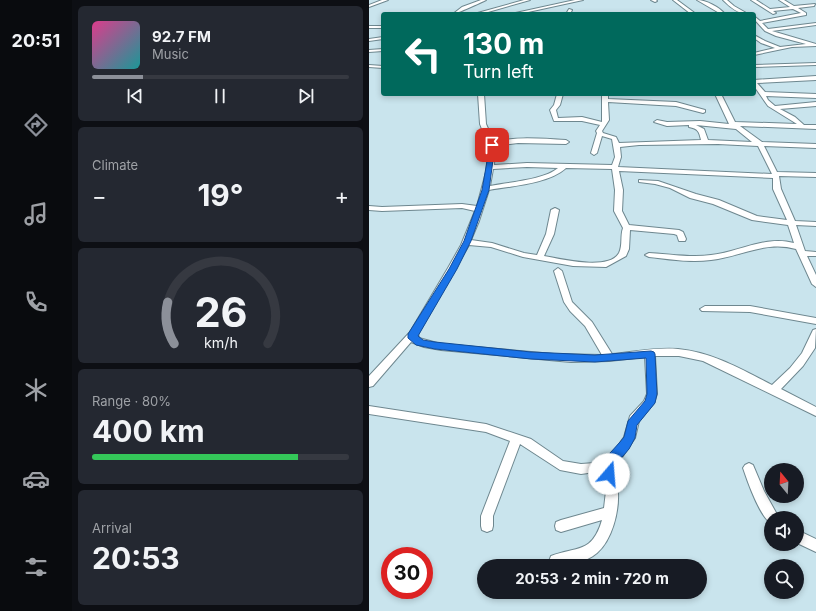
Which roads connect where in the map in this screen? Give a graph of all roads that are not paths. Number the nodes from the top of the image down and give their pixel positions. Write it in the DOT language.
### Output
graph roads {
  1 [pos="386,0"];
  2 [pos="484,0"];
  3 [pos="528,0"];
  4 [pos="581,0"];
  5 [pos="675,0"];
  6 [pos="699,0"];
  7 [pos="725,0"];
  8 [pos="753,0"];
  9 [pos="781,0"];
  10 [pos="551,1"];
  11 [pos="557,4"];
  12 [pos="815,4"];
  13 [pos="369,6"];
  14 [pos="732,7"];
  15 [pos="793,7"];
  16 [pos="715,8"];
  17 [pos="770,10"];
  18 [pos="458,12"];
  19 [pos="483,12"];
  20 [pos="522,12"];
  21 [pos="692,12"];
  22 [pos="720,12"];
  23 [pos="742,12"];
  24 [pos="783,18"];
  25 [pos="758,23"];
  26 [pos="816,24"];
  27 [pos="369,27"];
  28 [pos="381,27"];
  29 [pos="766,30"];
  30 [pos="756,35"];
  31 [pos="381,38"];
  32 [pos="369,40"];
  33 [pos="369,43"];
  34 [pos="815,45"];
  35 [pos="781,49"];
  36 [pos="381,50"];
  37 [pos="369,51"];
  38 [pos="756,54"];
  39 [pos="756,63"];
  40 [pos="805,64"];
  41 [pos="816,64"];
  42 [pos="760,65"];
  43 [pos="369,66"];
  44 [pos="756,66"];
  45 [pos="381,67"];
  46 [pos="814,70"];
  47 [pos="816,78"];
  48 [pos="756,84"];
  49 [pos="756,86"];
  50 [pos="763,94"];
  51 [pos="481,96"];
  52 [pos="559,96"];
  53 [pos="719,96"];
  54 [pos="605,97"];
  55 [pos="672,97"];
  56 [pos="815,97"];
  57 [pos="668,104"];
  58 [pos="816,104"];
  59 [pos="773,108"];
  60 [pos="703,111"];
  61 [pos="657,122"];
  62 [pos="604,124"];
  63 [pos="691,126"];
  64 [pos="734,126"];
  65 [pos="803,127"];
  66 [pos="816,128"];
  67 [pos="600,133"];
  68 [pos="566,142"];
  69 [pos="705,142"];
  70 [pos="759,143"];
  71 [pos="492,145"];
  72 [pos="617,145"];
  73 [pos="816,146"];
  74 [pos="594,153"];
  75 [pos="564,166"];
  76 [pos="490,167"];
  77 [pos="615,168"];
  78 [pos="775,175"];
  79 [pos="816,175"];
  80 [pos="641,181"];
  81 [pos="485,189"];
  82 [pos="369,208"];
  83 [pos="479,209"];
  84 [pos="555,210"];
  85 [pos="793,223"];
  86 [pos="816,224"];
  87 [pos="627,227"];
  88 [pos="682,239"];
  89 [pos="467,242"];
  90 [pos="800,250"];
  91 [pos="816,254"];
  92 [pos="649,255"];
  93 [pos="540,257"];
  94 [pos="558,271"];
  95 [pos="816,284"];
  96 [pos="705,309"];
  97 [pos="816,321"];
  98 [pos="816,332"];
  99 [pos="413,334"];
  100 [pos="651,354"];
  101 [pos="609,358"];
  102 [pos="369,383"];
  103 [pos="774,389"];
  104 [pos="369,410"];
  105 [pos="816,412"];
  106 [pos="517,438"];
  107 [pos="607,463"];
  108 [pos="749,468"];
  109 [pos="769,511"];
  110 [pos="609,513"];
  111 [pos="487,526"];
  112 [pos="561,526"];
  113 [pos="804,538"];
  114 [pos="814,542"];
  115 [pos="563,559"];
  1 -- 13 [label="street"];
  2 -- 18 [label="street"];
  3 -- 19 [label="street"];
  4 -- 11 [label="street"];
  5 -- 21 [label="street"];
  6 -- 16 [label="street"];
  7 -- 14 [label="street"];
  8 -- 17 [label="street"];
  9 -- 15 [label="street"];
  10 -- 11 [label="street"];
  11 -- 20 [label="street"];
  12 -- 15 [label="street"];
  14 -- 16 [label="street"];
  14 -- 23 [label="street"];
  15 -- 17 [label="street"];
  15 -- 24 [label="street"];
  16 -- 22 [label="street"];
  17 -- 24 [label="street"];
  24 -- 25 [label="street"];
  25 -- 29 [label="street"];
  26 -- 29 [label="street"];
  27 -- 28 [label="street"];
  29 -- 34 [label="street"];
  30 -- 35 [label="street"];
  31 -- 32 [label="street"];
  33 -- 37 [label="street"];
  34 -- 35 [label="street"];
  35 -- 38 [label="street"];
  36 -- 37 [label="street"];
  39 -- 42 [label="street"];
  40 -- 41 [label="street"];
  40 -- 42 [label="street"];
  40 -- 46 [label="street"];
  42 -- 44 [label="street"];
  43 -- 45 [label="street"];
  47 -- 48 [label="street"];
  49 -- 50 [label="street"];
  50 -- 56 [label="street"];
  50 -- 59 [label="street"];
  51 -- 71 [label="street"];
  52 -- 62 [label="street"];
  53 -- 64 [label="street"];
  54 -- 57 [label="street"];
  54 -- 62 [label="street"];
  55 -- 57 [label="street"];
  57 -- 60 [label="street"];
  58 -- 59 [label="street"];
  59 -- 65 [label="street"];
  61 -- 64 [label="street"];
  62 -- 67 [label="street"];
  63 -- 69 [label="street"];
  64 -- 65 [label="street"];
  64 -- 70 [label="street"];
  65 -- 66 [label="street"];
  67 -- 72 [label="street"];
  67 -- 74 [label="street"];
  68 -- 71 [label="street"];
  69 -- 70 [label="street"];
  69 -- 72 [label="street"];
  70 -- 73 [label="street"];
  70 -- 78 [label="street"];
  71 -- 76 [label="street"];
  72 -- 77 [label="street"];
  75 -- 76 [label="street"];
  75 -- 77 [label="street"];
  75 -- 81 [label="street"];
  76 -- 81 [label="street"];
  77 -- 78 [label="street"];
  77 -- 87 [label="street"];
  78 -- 79 [label="street"];
  78 -- 85 [label="street"];
  80 -- 85 [label="street"];
  81 -- 83 [label="street"];
  82 -- 83 [label="street"];
  83 -- 89 [label="street"];
  84 -- 93 [label="street"];
  85 -- 86 [label="street"];
  85 -- 90 [label="street"];
  87 -- 88 [label="street"];
  87 -- 93 [label="street"];
  89 -- 93 [label="street"];
  89 -- 99 [label="street"];
  90 -- 91 [label="street"];
  90 -- 92 [label="street"];
  90 -- 95 [label="street"];
  94 -- 101 [label="street"];
  96 -- 97 [label="street"];
  98 -- 103 [label="street"];
  99 -- 101 [label="street"];
  99 -- 102 [label="street"];
  100 -- 101 [label="street"];
  100 -- 103 [label="street"];
  100 -- 107 [label="street"];
  103 -- 105 [label="street"];
  104 -- 106 [label="street"];
  106 -- 107 [label="street"];
  106 -- 111 [label="street"];
  107 -- 110 [label="street"];
  108 -- 109 [label="street"];
  110 -- 112 [label="street"];
  110 -- 115 [label="street"];
  113 -- 114 [label="street"];
}
